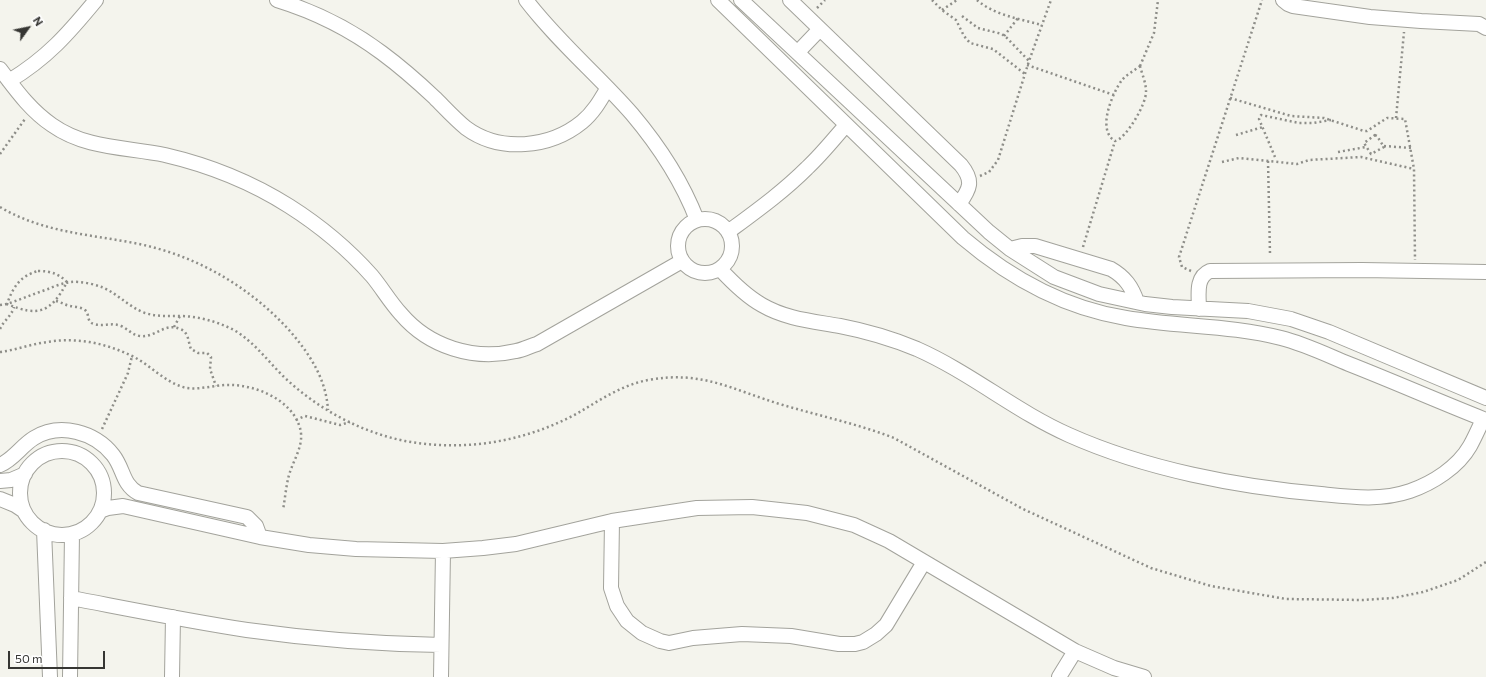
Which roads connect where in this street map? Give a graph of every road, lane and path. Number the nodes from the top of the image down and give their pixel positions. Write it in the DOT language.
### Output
graph roads {
  1 [pos="96,0"];
  2 [pos="278,0"];
  3 [pos="526,0"];
  4 [pos="718,0"];
  5 [pos="741,0"];
  6 [pos="790,0"];
  7 [pos="932,0"];
  8 [pos="957,0"];
  9 [pos="978,0"];
  10 [pos="1051,0"];
  11 [pos="1158,0"];
  12 [pos="1262,0"];
  13 [pos="1283,0"];
  14 [pos="942,10"];
  15 [pos="755,12"];
  16 [pos="962,16"];
  17 [pos="1018,18"];
  18 [pos="1406,20"];
  19 [pos="743,24"];
  20 [pos="1042,26"];
  21 [pos="1486,28"];
  22 [pos="820,29"];
  23 [pos="1004,36"];
  24 [pos="798,52"];
  25 [pos="1029,61"];
  26 [pos="1028,65"];
  27 [pos="1140,66"];
  28 [pos="0,69"];
  29 [pos="1025,74"];
  30 [pos="9,81"];
  31 [pos="607,89"];
  32 [pos="1114,95"];
  33 [pos="1230,98"];
  34 [pos="32,110"];
  35 [pos="1396,118"];
  36 [pos="1332,120"];
  37 [pos="846,124"];
  38 [pos="1262,127"];
  39 [pos="1236,135"];
  40 [pos="1115,141"];
  41 [pos="1384,146"];
  42 [pos="1366,147"];
  43 [pos="1411,148"];
  44 [pos="1338,152"];
  45 [pos="0,154"];
  46 [pos="1275,157"];
  47 [pos="1268,161"];
  48 [pos="1222,162"];
  49 [pos="1414,169"];
  50 [pos="969,177"];
  51 [pos="959,204"];
  52 [pos="0,207"];
  53 [pos="697,220"];
  54 [pos="728,232"];
  55 [pos="1010,249"];
  56 [pos="1270,254"];
  57 [pos="1080,259"];
  58 [pos="682,261"];
  59 [pos="720,269"];
  60 [pos="1415,270"];
  61 [pos="1486,272"];
  62 [pos="1203,275"];
  63 [pos="67,282"];
  64 [pos="56,301"];
  65 [pos="1137,302"];
  66 [pos="7,304"];
  67 [pos="0,305"];
  68 [pos="14,307"];
  69 [pos="1199,309"];
  70 [pos="180,316"];
  71 [pos="174,327"];
  72 [pos="0,329"];
  73 [pos="0,352"];
  74 [pos="132,356"];
  75 [pos="216,386"];
  76 [pos="1486,398"];
  77 [pos="328,410"];
  78 [pos="1485,419"];
  79 [pos="296,420"];
  80 [pos="350,422"];
  81 [pos="97,440"];
  82 [pos="0,464"];
  83 [pos="25,474"];
  84 [pos="0,481"];
  85 [pos="0,499"];
  86 [pos="283,510"];
  87 [pos="24,511"];
  88 [pos="100,511"];
  89 [pos="612,521"];
  90 [pos="44,530"];
  91 [pos="72,534"];
  92 [pos="260,538"];
  93 [pos="443,551"];
  94 [pos="924,562"];
  95 [pos="1486,562"];
  96 [pos="71,598"];
  97 [pos="173,617"];
  98 [pos="441,645"];
  99 [pos="1075,651"];
  100 [pos="50,677"];
  101 [pos="70,677"];
  102 [pos="172,677"];
  103 [pos="441,677"];
  104 [pos="1059,677"];
  105 [pos="1144,677"];
  1 -- 30 [label="street"];
  2 -- 31 [label="street"];
  3 -- 31 [label="street"];
  4 -- 19 [label="street"];
  5 -- 15 [label="street"];
  6 -- 22 [label="street"];
  7 -- 14 [label="path"];
  8 -- 14 [label="path"];
  9 -- 17 [label="path"];
  10 -- 20 [label="path"];
  11 -- 27 [label="path"];
  12 -- 33 [label="path"];
  13 -- 18 [label="street"];
  14 -- 29 [label="path"];
  15 -- 19 [label="street"];
  15 -- 24 [label="street"];
  16 -- 23 [label="path"];
  17 -- 20 [label="path"];
  17 -- 23 [label="path"];
  18 -- 21 [label="street"];
  18 -- 35 [label="path"];
  19 -- 37 [label="street"];
  20 -- 25 [label="path"];
  22 -- 24 [label="street"];
  22 -- 50 [label="street"];
  23 -- 25 [label="path"];
  24 -- 51 [label="street"];
  25 -- 26 [label="path"];
  26 -- 29 [label="path"];
  26 -- 32 [label="path"];
  27 -- 32 [label="path"];
  27 -- 40 [label="path"];
  28 -- 30 [label="street"];
  29 -- 50 [label="path"];
  30 -- 34 [label="street"];
  31 -- 53 [label="street"];
  32 -- 40 [label="path"];
  33 -- 36 [label="path"];
  33 -- 62 [label="path"];
  34 -- 45 [label="path"];
  34 -- 58 [label="street"];
  35 -- 36 [label="path"];
  35 -- 43 [label="path"];
  36 -- 38 [label="path"];
  37 -- 54 [label="street"];
  37 -- 78 [label="street"];
  38 -- 39 [label="path"];
  38 -- 46 [label="path"];
  40 -- 57 [label="path"];
  41 -- 42 [label="path"];
  41 -- 42 [label="path"];
  41 -- 43 [label="path"];
  42 -- 44 [label="path"];
  43 -- 49 [label="path"];
  47 -- 48 [label="path"];
  47 -- 49 [label="path"];
  47 -- 56 [label="path"];
  49 -- 60 [label="path"];
  50 -- 51 [label="street"];
  51 -- 55 [label="street"];
  52 -- 77 [label="path"];
  53 -- 54 [label="street"];
  53 -- 58 [label="street"];
  54 -- 59 [label="street"];
  55 -- 57 [label="street"];
  55 -- 65 [label="street"];
  57 -- 65 [label="street"];
  58 -- 59 [label="street"];
  59 -- 78 [label="street"];
  60 -- 61 [label="street"];
  60 -- 62 [label="street"];
  62 -- 69 [label="street"];
  63 -- 64 [label="path"];
  63 -- 66 [label="path"];
  63 -- 66 [label="path"];
  63 -- 70 [label="path"];
  64 -- 68 [label="path"];
  64 -- 71 [label="path"];
  65 -- 69 [label="street"];
  66 -- 67 [label="path"];
  66 -- 68 [label="path"];
  68 -- 72 [label="path"];
  69 -- 76 [label="street"];
  70 -- 71 [label="path"];
  70 -- 77 [label="path"];
  71 -- 75 [label="path"];
  73 -- 74 [label="path"];
  74 -- 75 [label="path"];
  74 -- 81 [label="path"];
  75 -- 79 [label="path"];
  77 -- 80 [label="path"];
  79 -- 80 [label="path"];
  79 -- 86 [label="path"];
  80 -- 95 [label="path"];
  81 -- 82 [label="street"];
  81 -- 92 [label="street"];
  83 -- 84 [label="street"];
  83 -- 87 [label="street"];
  83 -- 88 [label="street"];
  85 -- 87 [label="street"];
  87 -- 90 [label="street"];
  88 -- 91 [label="street"];
  88 -- 92 [label="street"];
  89 -- 93 [label="street"];
  89 -- 94 [label="street"];
  89 -- 94 [label="street"];
  90 -- 91 [label="street"];
  90 -- 100 [label="street"];
  91 -- 96 [label="street"];
  92 -- 93 [label="street"];
  93 -- 98 [label="street"];
  94 -- 99 [label="street"];
  96 -- 97 [label="street"];
  96 -- 101 [label="street"];
  97 -- 98 [label="street"];
  97 -- 102 [label="street"];
  98 -- 103 [label="street"];
  99 -- 104 [label="street"];
  99 -- 105 [label="street"];
}
